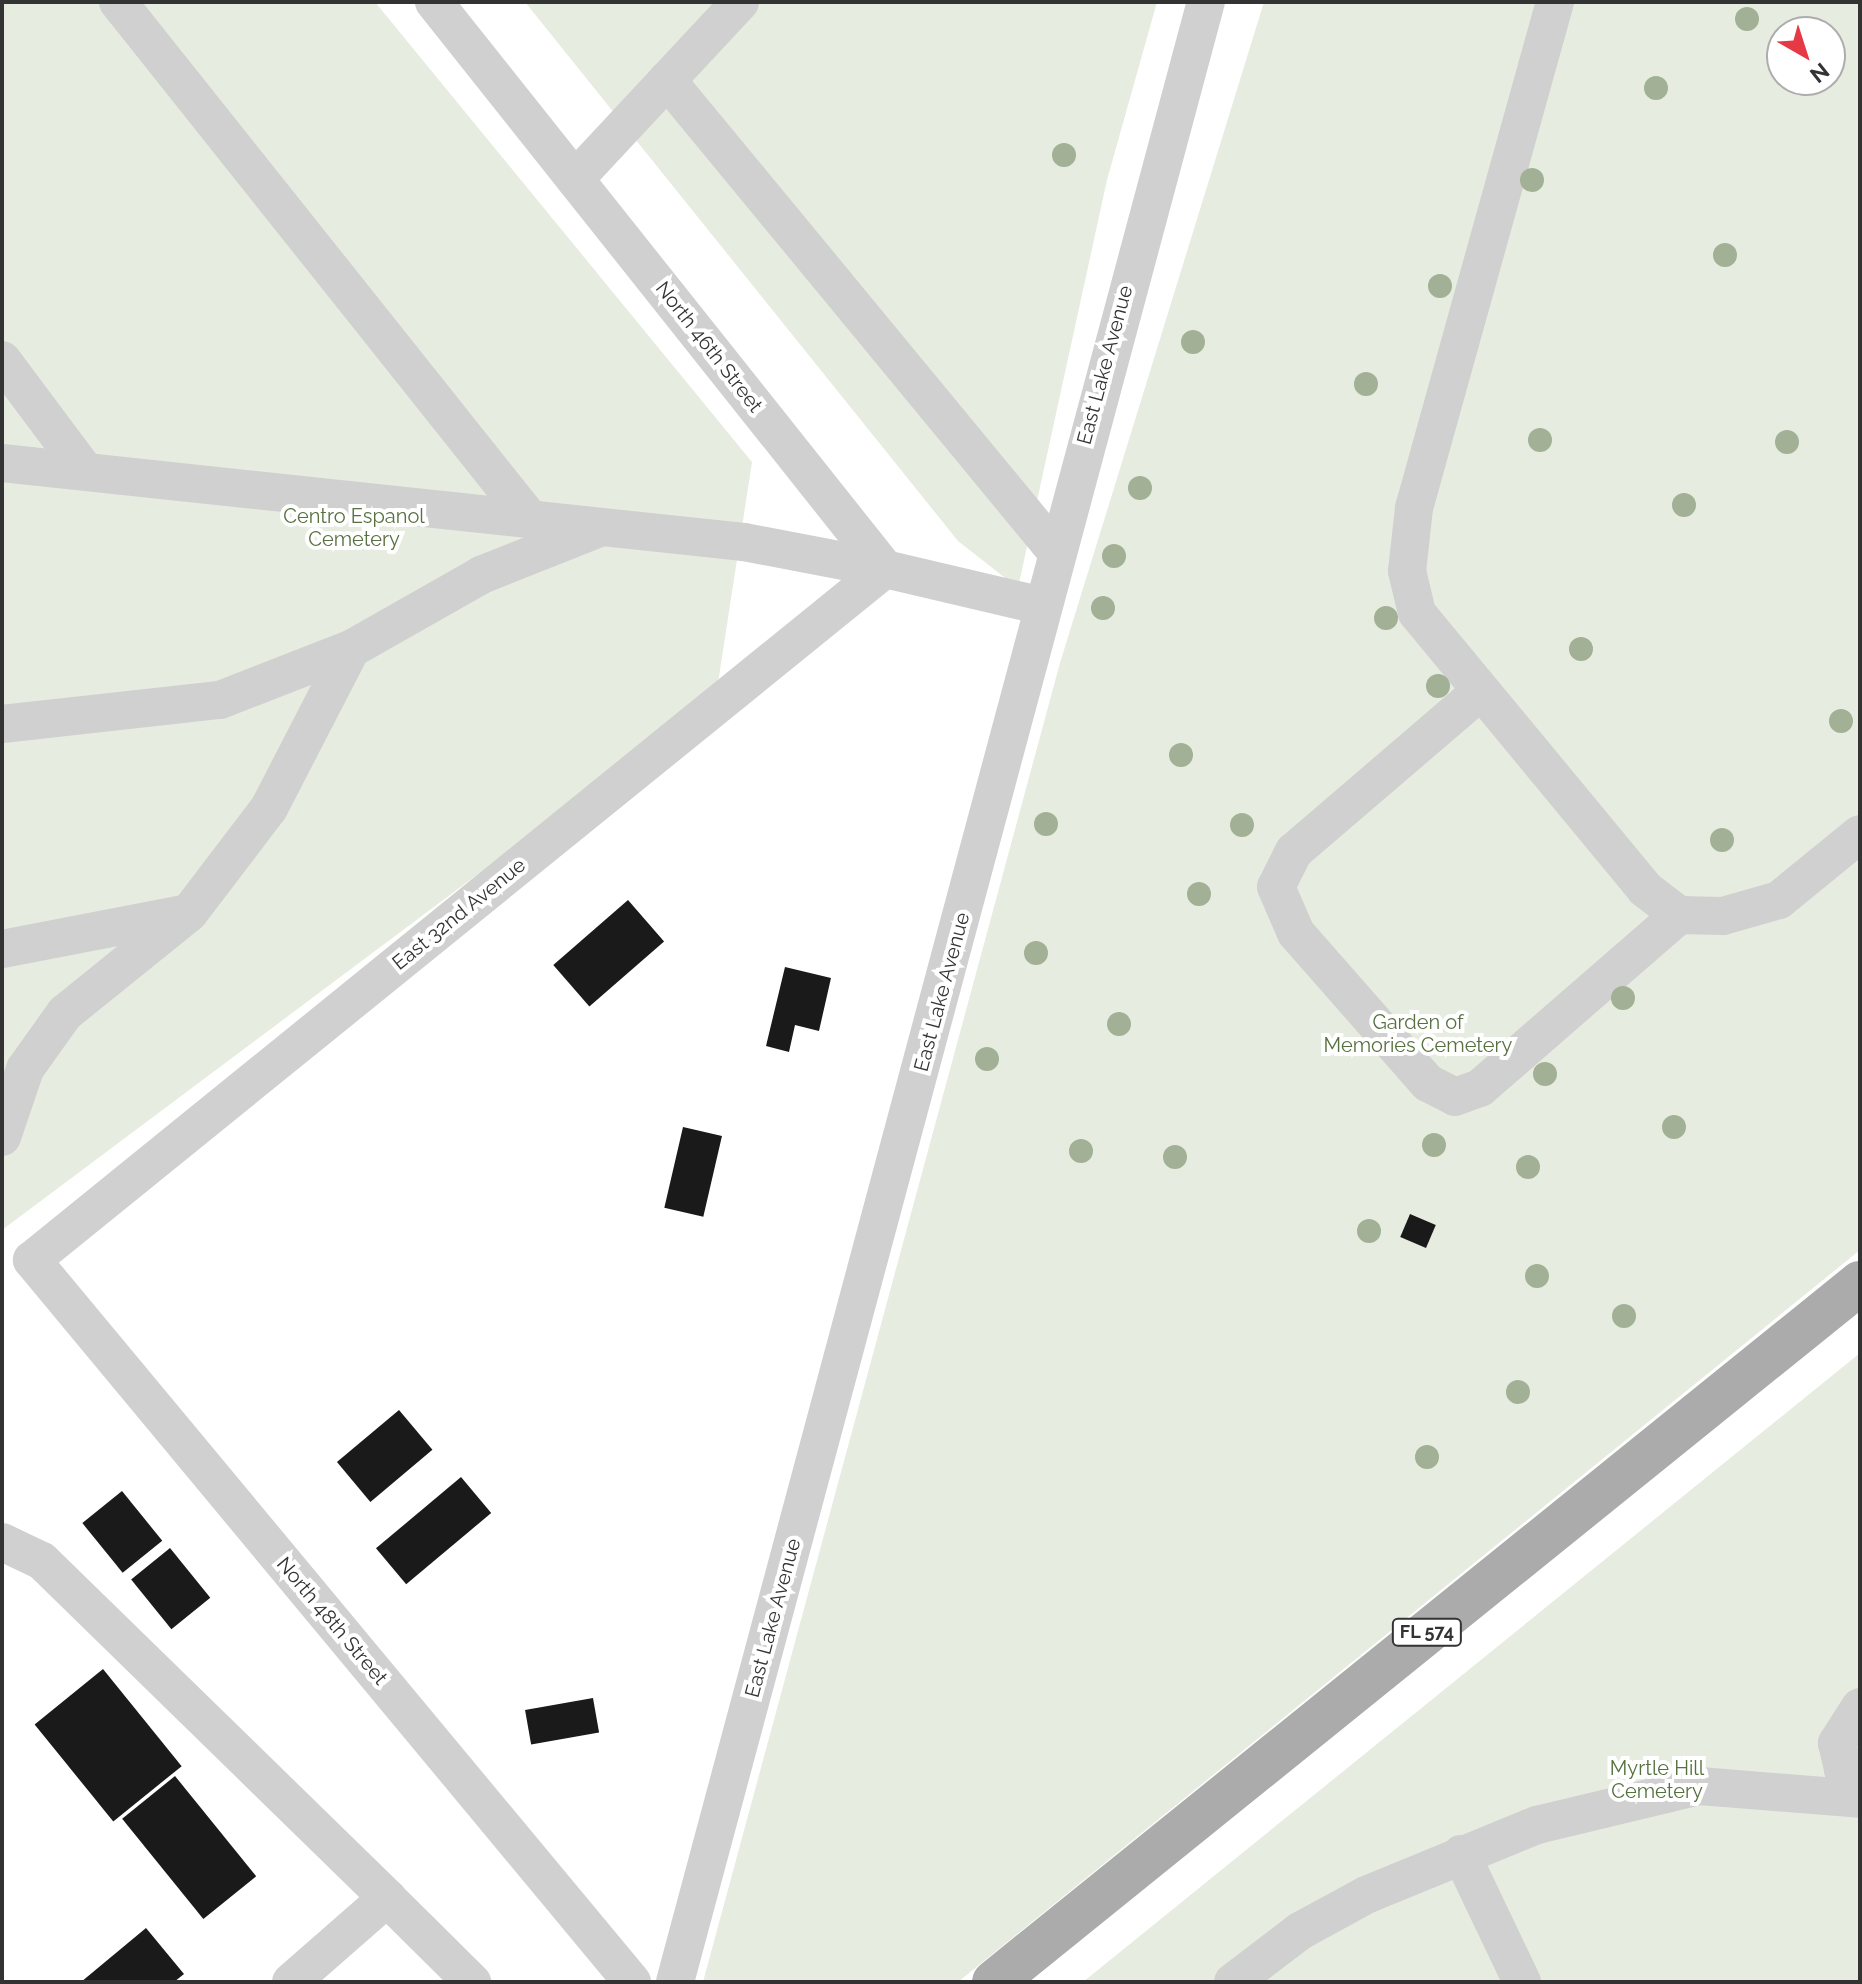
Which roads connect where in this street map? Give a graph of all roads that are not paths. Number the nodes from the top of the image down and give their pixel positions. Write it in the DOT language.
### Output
graph roads {
  1 [pos="118,2"];
  2 [pos="434,2"];
  3 [pos="740,2"];
  4 [pos="1206,2"];
  5 [pos="1555,2"];
  6 [pos="667,80"];
  7 [pos="575,179"];
  8 [pos="2,360"];
  9 [pos="2,463"];
  10 [pos="85,471"];
  11 [pos="530,519"];
  12 [pos="602,527"];
  13 [pos="1054,549"];
  14 [pos="885,569"];
  15 [pos="1038,605"];
  16 [pos="351,649"];
  17 [pos="1481,691"];
  18 [pos="2,724"];
  19 [pos="1860,834"];
  20 [pos="189,913"];
  21 [pos="1679,915"];
  22 [pos="2,949"];
  23 [pos="2,1137"];
  24 [pos="32,1260"];
  25 [pos="1860,1283"];
  26 [pos="2,1542"];
  27 [pos="1860,1707"];
  28 [pos="1860,1788"];
  29 [pos="1860,1799"];
  30 [pos="1461,1854"];
  31 [pos="387,1898"];
  32 [pos="291,1982"];
  33 [pos="472,1982"];
  34 [pos="632,1982"];
  35 [pos="675,1982"];
  36 [pos="994,1982"];
  37 [pos="1233,1982"];
  38 [pos="1522,1982"];
  1 -- 11 [label="street"];
  2 -- 7 [label="street, North 46th Street"];
  3 -- 6 [label="street"];
  4 -- 13 [label="street, East Lake Avenue"];
  5 -- 17 [label="street"];
  6 -- 7 [label="street"];
  6 -- 13 [label="street"];
  7 -- 14 [label="street, North 46th Street"];
  8 -- 10 [label="street"];
  9 -- 10 [label="street"];
  10 -- 11 [label="street"];
  11 -- 12 [label="street"];
  12 -- 14 [label="street"];
  12 -- 16 [label="street"];
  13 -- 15 [label="street, East Lake Avenue"];
  14 -- 15 [label="street"];
  14 -- 24 [label="street, East 32nd Avenue"];
  15 -- 35 [label="street, East Lake Avenue"];
  16 -- 18 [label="street"];
  16 -- 20 [label="street"];
  17 -- 21 [label="street"];
  17 -- 21 [label="street"];
  19 -- 21 [label="street"];
  20 -- 22 [label="street"];
  20 -- 23 [label="street"];
  24 -- 34 [label="street, North 48th Street"];
  25 -- 36 [label="main road, FL 574"];
  26 -- 31 [label="street"];
  27 -- 28 [label="street"];
  29 -- 30 [label="street"];
  30 -- 37 [label="street"];
  30 -- 38 [label="street"];
  31 -- 32 [label="street"];
  31 -- 33 [label="street"];
}
